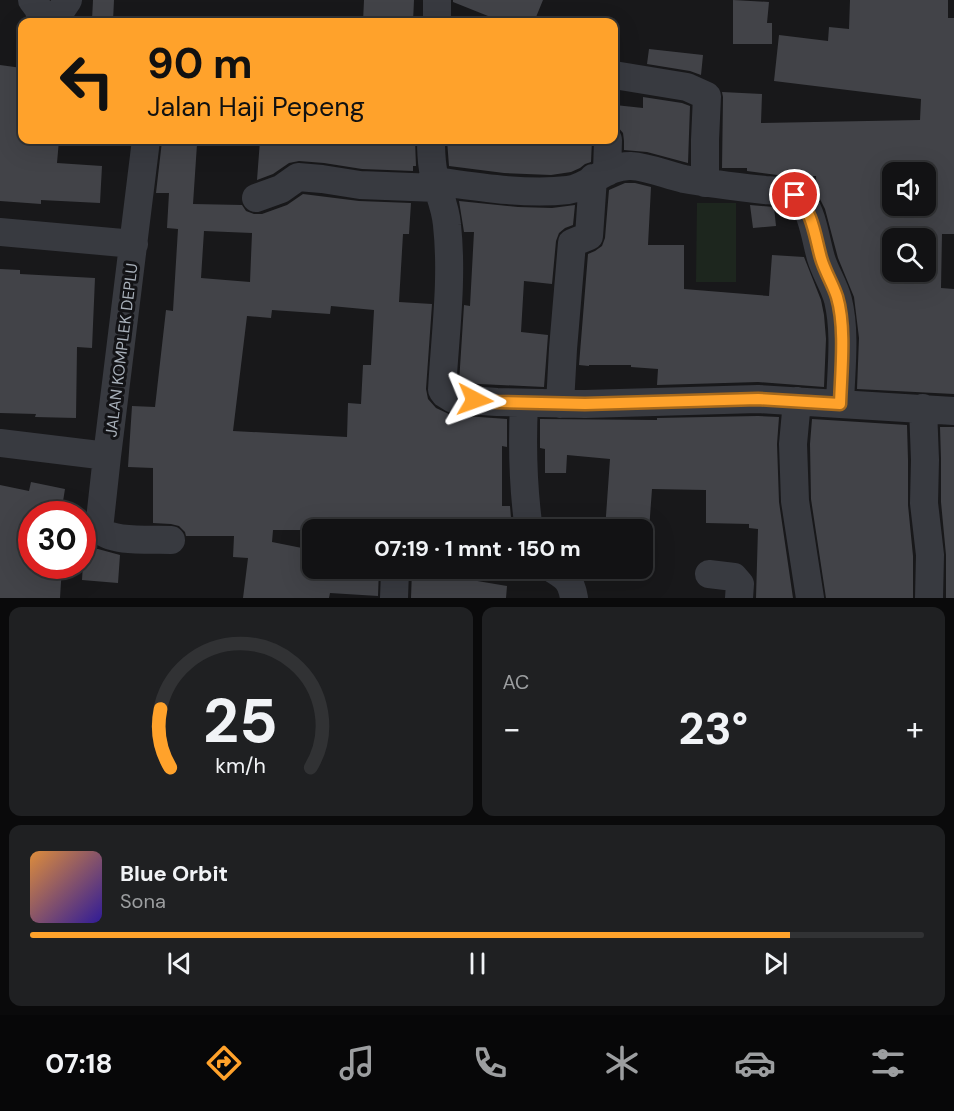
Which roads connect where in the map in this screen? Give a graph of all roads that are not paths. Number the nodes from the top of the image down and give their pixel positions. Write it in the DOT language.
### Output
graph roads {
  1 [pos="32,0"];
  2 [pos="68,0"];
  3 [pos="437,0"];
  4 [pos="42,18"];
  5 [pos="56,18"];
  6 [pos="437,18"];
  7 [pos="618,76"];
  8 [pos="146,144"];
  9 [pos="431,144"];
  10 [pos="607,144"];
  11 [pos="600,175"];
  12 [pos="705,183"];
  13 [pos="437,185"];
  14 [pos="256,198"];
  15 [pos="0,232"];
  16 [pos="134,244"];
  17 [pos="797,401"];
  18 [pos="524,403"];
  19 [pos="560,404"];
  20 [pos="840,404"];
  21 [pos="923,408"];
  22 [pos="954,411"];
  23 [pos="0,443"];
  24 [pos="107,456"];
  25 [pos="528,519"];
  26 [pos="171,540"];
  27 [pos="710,574"];
  28 [pos="395,579"];
  29 [pos="566,579"];
  30 [pos="394,598"];
  31 [pos="574,598"];
  32 [pos="739,598"];
  33 [pos="810,598"];
  34 [pos="929,598"];
  1 -- 4 [label="street"];
  2 -- 5 [label="street"];
  3 -- 6 [label="street"];
  7 -- 12 [label="street"];
  8 -- 16 [label="street, JALAN KOMPLEK DEPLU"];
  9 -- 13 [label="street"];
  10 -- 11 [label="street"];
  11 -- 12 [label="street"];
  11 -- 13 [label="street"];
  11 -- 19 [label="street"];
  12 -- 20 [label="street"];
  13 -- 14 [label="street"];
  13 -- 18 [label="street"];
  15 -- 16 [label="street, JALAN KOMPLEK DEPLU"];
  16 -- 24 [label="street, JALAN KOMPLEK DEPLU"];
  17 -- 19 [label="street"];
  17 -- 20 [label="street"];
  17 -- 33 [label="street"];
  18 -- 19 [label="street"];
  18 -- 25 [label="street"];
  20 -- 21 [label="street"];
  21 -- 22 [label="street"];
  21 -- 34 [label="street"];
  23 -- 24 [label="street, JALAN KOMPLEK DEPLU"];
  24 -- 26 [label="street"];
  27 -- 32 [label="street"];
  28 -- 30 [label="street"];
  29 -- 31 [label="street"];
}
